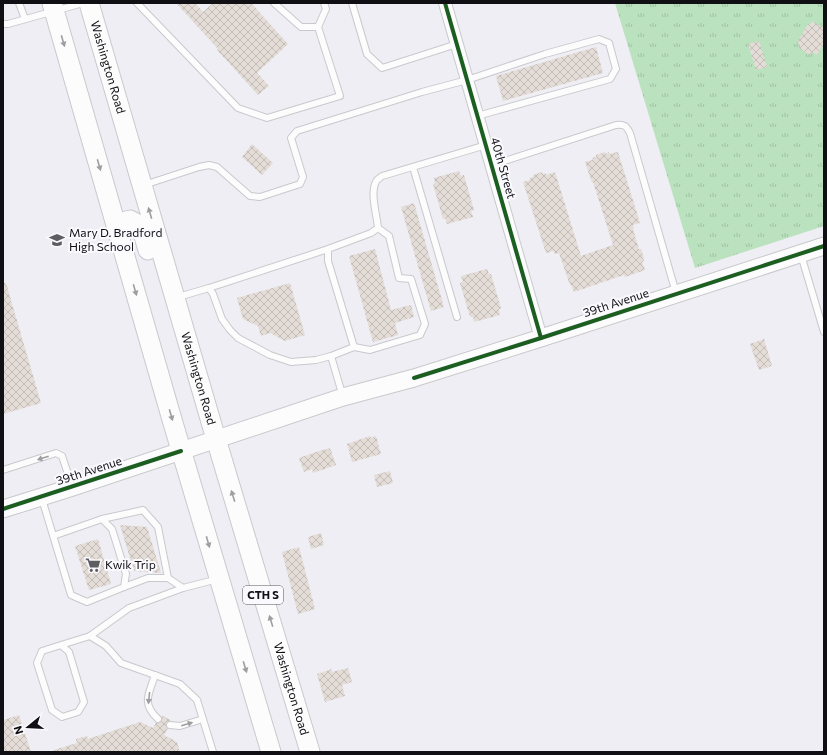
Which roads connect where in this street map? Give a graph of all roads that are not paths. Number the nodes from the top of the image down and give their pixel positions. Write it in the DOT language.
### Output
graph roads {
  1 [pos="19,3"];
  2 [pos="82,3"];
  3 [pos="89,3"];
  4 [pos="137,3"];
  5 [pos="274,3"];
  6 [pos="324,3"];
  7 [pos="352,3"];
  8 [pos="445,3"];
  9 [pos="53,7"];
  10 [pos="26,19"];
  11 [pos="3,24"];
  12 [pos="318,27"];
  13 [pos="457,44"];
  14 [pos="467,80"];
  15 [pos="477,116"];
  16 [pos="486,145"];
  17 [pos="492,165"];
  18 [pos="414,167"];
  19 [pos="142,185"];
  20 [pos="116,224"];
  21 [pos="378,228"];
  22 [pos="824,246"];
  23 [pos="328,249"];
  24 [pos="800,254"];
  25 [pos="209,288"];
  26 [pos="676,294"];
  27 [pos="177,304"];
  28 [pos="457,317"];
  29 [pos="824,332"];
  30 [pos="541,338"];
  31 [pos="354,347"];
  32 [pos="331,356"];
  33 [pos="343,398"];
  34 [pos="216,439"];
  35 [pos="182,451"];
  36 [pos="3,470"];
  37 [pos="73,487"];
  38 [pos="41,497"];
  39 [pos="3,509"];
  40 [pos="102,519"];
  41 [pos="53,536"];
  42 [pos="168,578"];
  43 [pos="219,579"];
  44 [pos="124,587"];
  45 [pos="183,588"];
  46 [pos="90,636"];
  47 [pos="61,645"];
  48 [pos="155,675"];
  49 [pos="158,719"];
  50 [pos="203,719"];
  51 [pos="170,725"];
  52 [pos="214,752"];
  53 [pos="271,752"];
  54 [pos="310,752"];
  1 -- 10 [label="lane"];
  2 -- 9 [label="lane"];
  3 -- 19 [label="main road, Washington Road"];
  4 -- 12 [label="lane"];
  5 -- 12 [label="lane"];
  6 -- 12 [label="lane"];
  7 -- 13 [label="lane"];
  8 -- 13 [label="street, 40th Street"];
  9 -- 10 [label="lane"];
  9 -- 20 [label="main road, one-way"];
  10 -- 11 [label="lane"];
  13 -- 14 [label="street, 40th Street"];
  14 -- 15 [label="street, 40th Street"];
  14 -- 15 [label="lane"];
  14 -- 19 [label="lane"];
  15 -- 16 [label="street, 40th Street"];
  16 -- 17 [label="street, 40th Street"];
  16 -- 18 [label="lane"];
  17 -- 26 [label="lane"];
  17 -- 30 [label="street, 40th Street"];
  18 -- 21 [label="lane"];
  18 -- 28 [label="lane"];
  27 -- 19 [label="main road, Washington Road, one-way"];
  20 -- 27 [label="main road"];
  20 -- 35 [label="main road, one-way"];
  21 -- 23 [label="lane"];
  21 -- 31 [label="lane"];
  22 -- 24 [label="main road, 39th Avenue"];
  23 -- 25 [label="lane"];
  23 -- 31 [label="lane"];
  24 -- 26 [label="main road, 39th Avenue"];
  24 -- 29 [label="lane"];
  25 -- 27 [label="lane"];
  25 -- 32 [label="lane"];
  26 -- 30 [label="main road, 39th Avenue"];
  27 -- 34 [label="main road, Washington Road"];
  30 -- 33 [label="main road, 39th Avenue"];
  31 -- 32 [label="lane"];
  32 -- 33 [label="lane"];
  33 -- 34 [label="main road, 39th Avenue"];
  34 -- 35 [label="main road, 39th Avenue"];
  54 -- 34 [label="main road, Washington Road / CTH S, one-way"];
  35 -- 37 [label="main road, 39th Avenue"];
  35 -- 43 [label="main road, CTH S, one-way"];
  37 -- 36 [label="lane, one-way"];
  37 -- 38 [label="main road, 39th Avenue"];
  38 -- 39 [label="main road, 39th Avenue"];
  38 -- 41 [label="lane"];
  40 -- 41 [label="lane"];
  40 -- 42 [label="lane"];
  40 -- 44 [label="lane"];
  41 -- 44 [label="lane"];
  42 -- 44 [label="lane"];
  42 -- 45 [label="lane"];
  43 -- 45 [label="lane"];
  43 -- 53 [label="main road, CTH S, one-way"];
  45 -- 46 [label="lane"];
  46 -- 47 [label="lane"];
  46 -- 48 [label="lane"];
  47 -- 47 [label="lane"];
  48 -- 49 [label="lane, one-way"];
  48 -- 50 [label="lane"];
  51 -- 50 [label="lane, one-way"];
  50 -- 52 [label="lane"];
}
